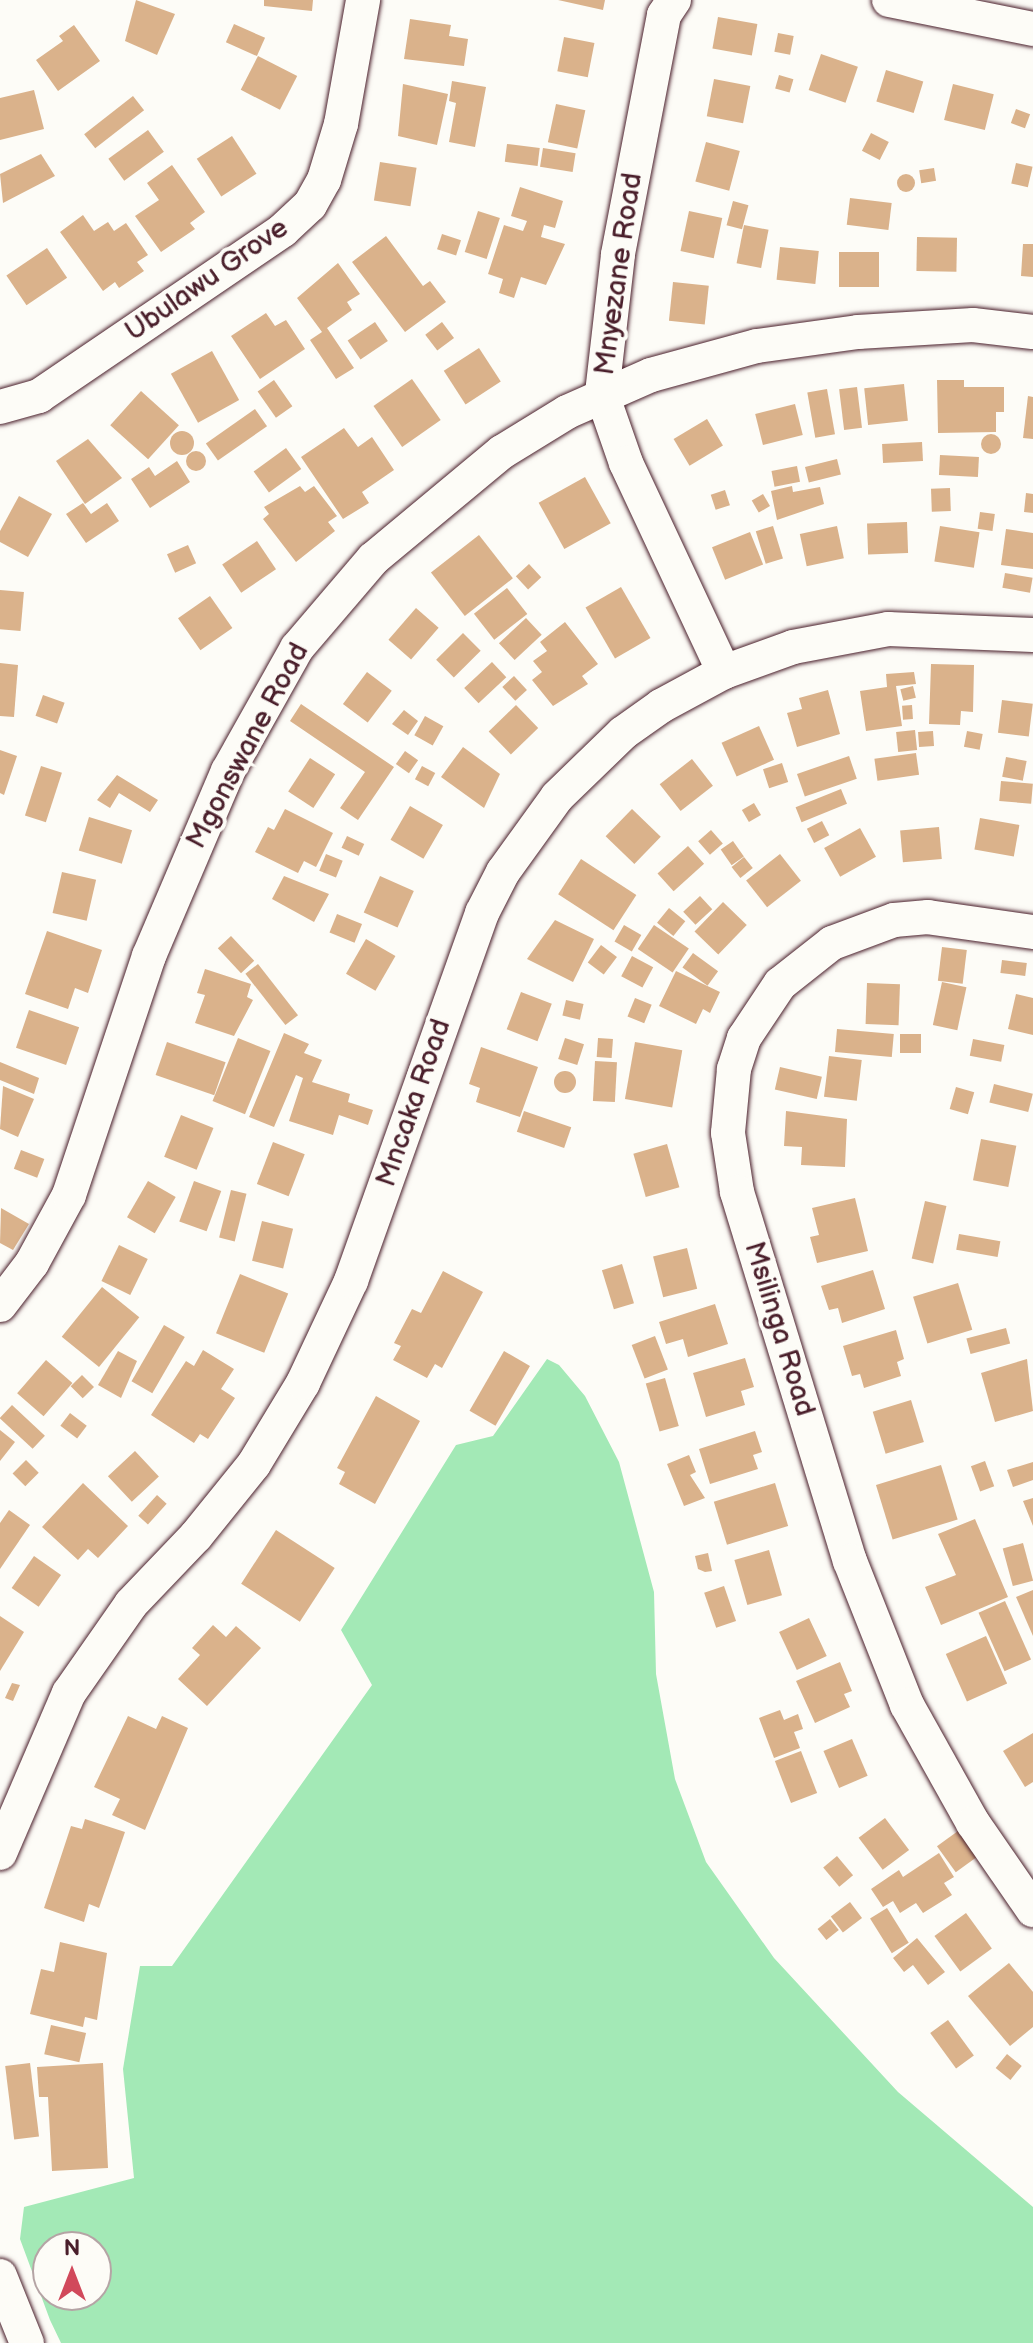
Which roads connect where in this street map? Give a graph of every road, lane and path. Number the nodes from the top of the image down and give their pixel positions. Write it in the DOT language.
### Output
graph roads {
  1 [pos="363,0"];
  2 [pos="674,0"];
  3 [pos="889,0"];
  4 [pos="1033,29"];
  5 [pos="1033,332"];
  6 [pos="602,394"];
  7 [pos="0,407"];
  8 [pos="1033,635"];
  9 [pos="724,672"];
  10 [pos="1033,932"];
  11 [pos="0,1305"];
  12 [pos="0,1853"];
  13 [pos="1033,1910"];
  14 [pos="0,2276"];
  15 [pos="27,2343"];
  1 -- 7 [label="street, Ubulawu Grove"];
  2 -- 6 [label="street, Mnyezane Road"];
  3 -- 4 [label="street"];
  5 -- 6 [label="street, Mgonswane Road"];
  6 -- 9 [label="street, Mnyezane Road"];
  6 -- 11 [label="street, Mgonswane Road"];
  8 -- 9 [label="street, Mncaka Road"];
  9 -- 12 [label="street, Mncaka Road"];
  10 -- 13 [label="street, Msilinga Road"];
  14 -- 15 [label="street"];
}
